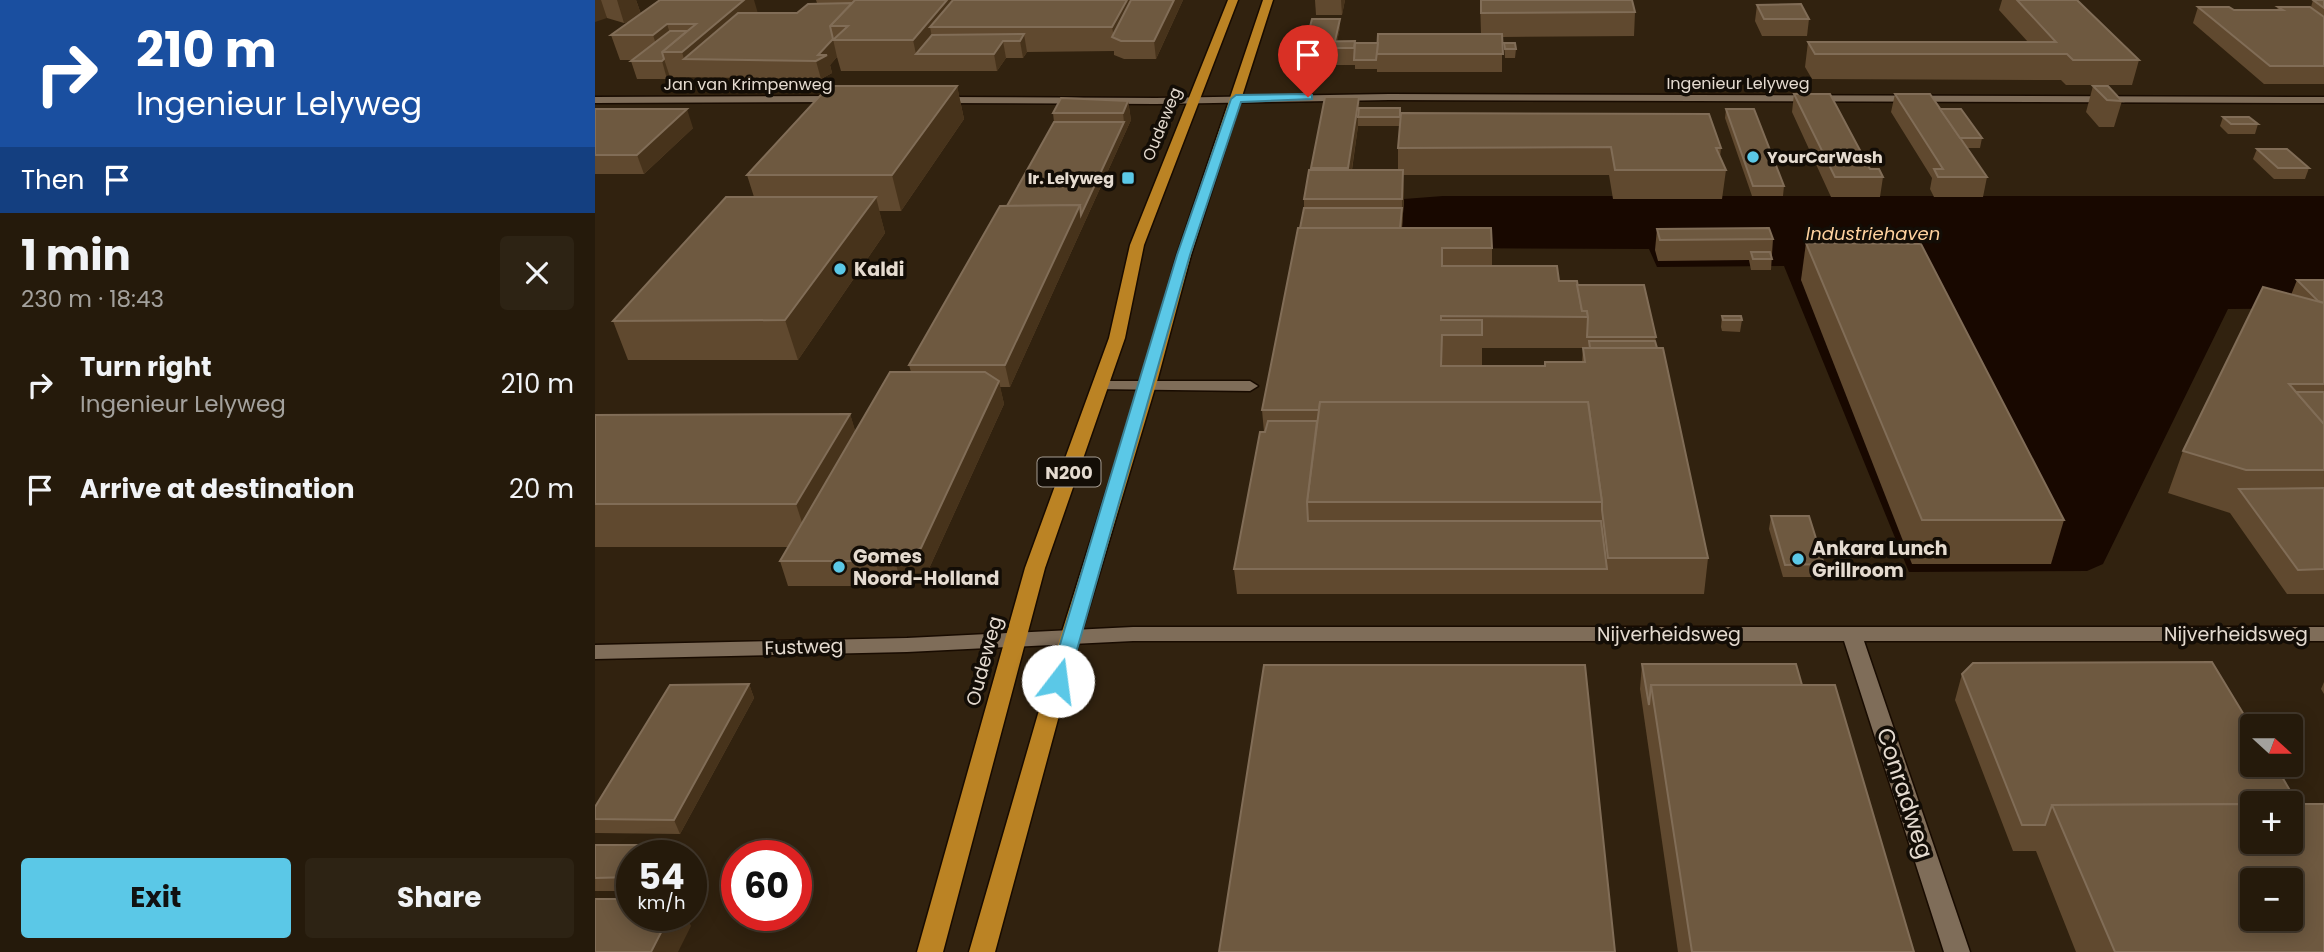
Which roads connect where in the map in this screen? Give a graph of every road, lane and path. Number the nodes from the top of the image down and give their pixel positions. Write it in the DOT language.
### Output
graph roads {
  1 [pos="1234,0"];
  2 [pos="1269,0"];
  3 [pos="848,99"];
  4 [pos="1236,99"];
  5 [pos="595,100"];
  6 [pos="931,100"];
  7 [pos="1194,100"];
  8 [pos="2324,100"];
  9 [pos="1100,386"];
  10 [pos="1250,386"];
  11 [pos="1147,387"];
  12 [pos="1852,634"];
  13 [pos="2324,634"];
  14 [pos="1070,638"];
  15 [pos="1014,640"];
  16 [pos="595,652"];
  17 [pos="930,952"];
  18 [pos="982,952"];
  19 [pos="1957,952"];
  1 -- 7 [label="main road, Oudeweg / N200"];
  2 -- 4 [label="main road, N200"];
  3 -- 5 [label="street, Jan van Krimpenweg"];
  4 -- 7 [label="street, Ingenieur Lelyweg"];
  4 -- 8 [label="street, Ingenieur Lelyweg"];
  4 -- 11 [label="main road, N200"];
  6 -- 7 [label="street"];
  7 -- 9 [label="main road, Oudeweg / N200"];
  9 -- 11 [label="street"];
  9 -- 15 [label="main road, Oudeweg / N200"];
  10 -- 11 [label="street"];
  11 -- 14 [label="main road, N200"];
  12 -- 13 [label="street, Nijverheidsweg"];
  12 -- 14 [label="street, Nijverheidsweg"];
  12 -- 19 [label="street, Conradweg"];
  14 -- 15 [label="street, Nijverheidsweg"];
  14 -- 18 [label="main road, N200"];
  15 -- 16 [label="street, Fustweg"];
  15 -- 17 [label="main road, Oudeweg / N200"];
}
